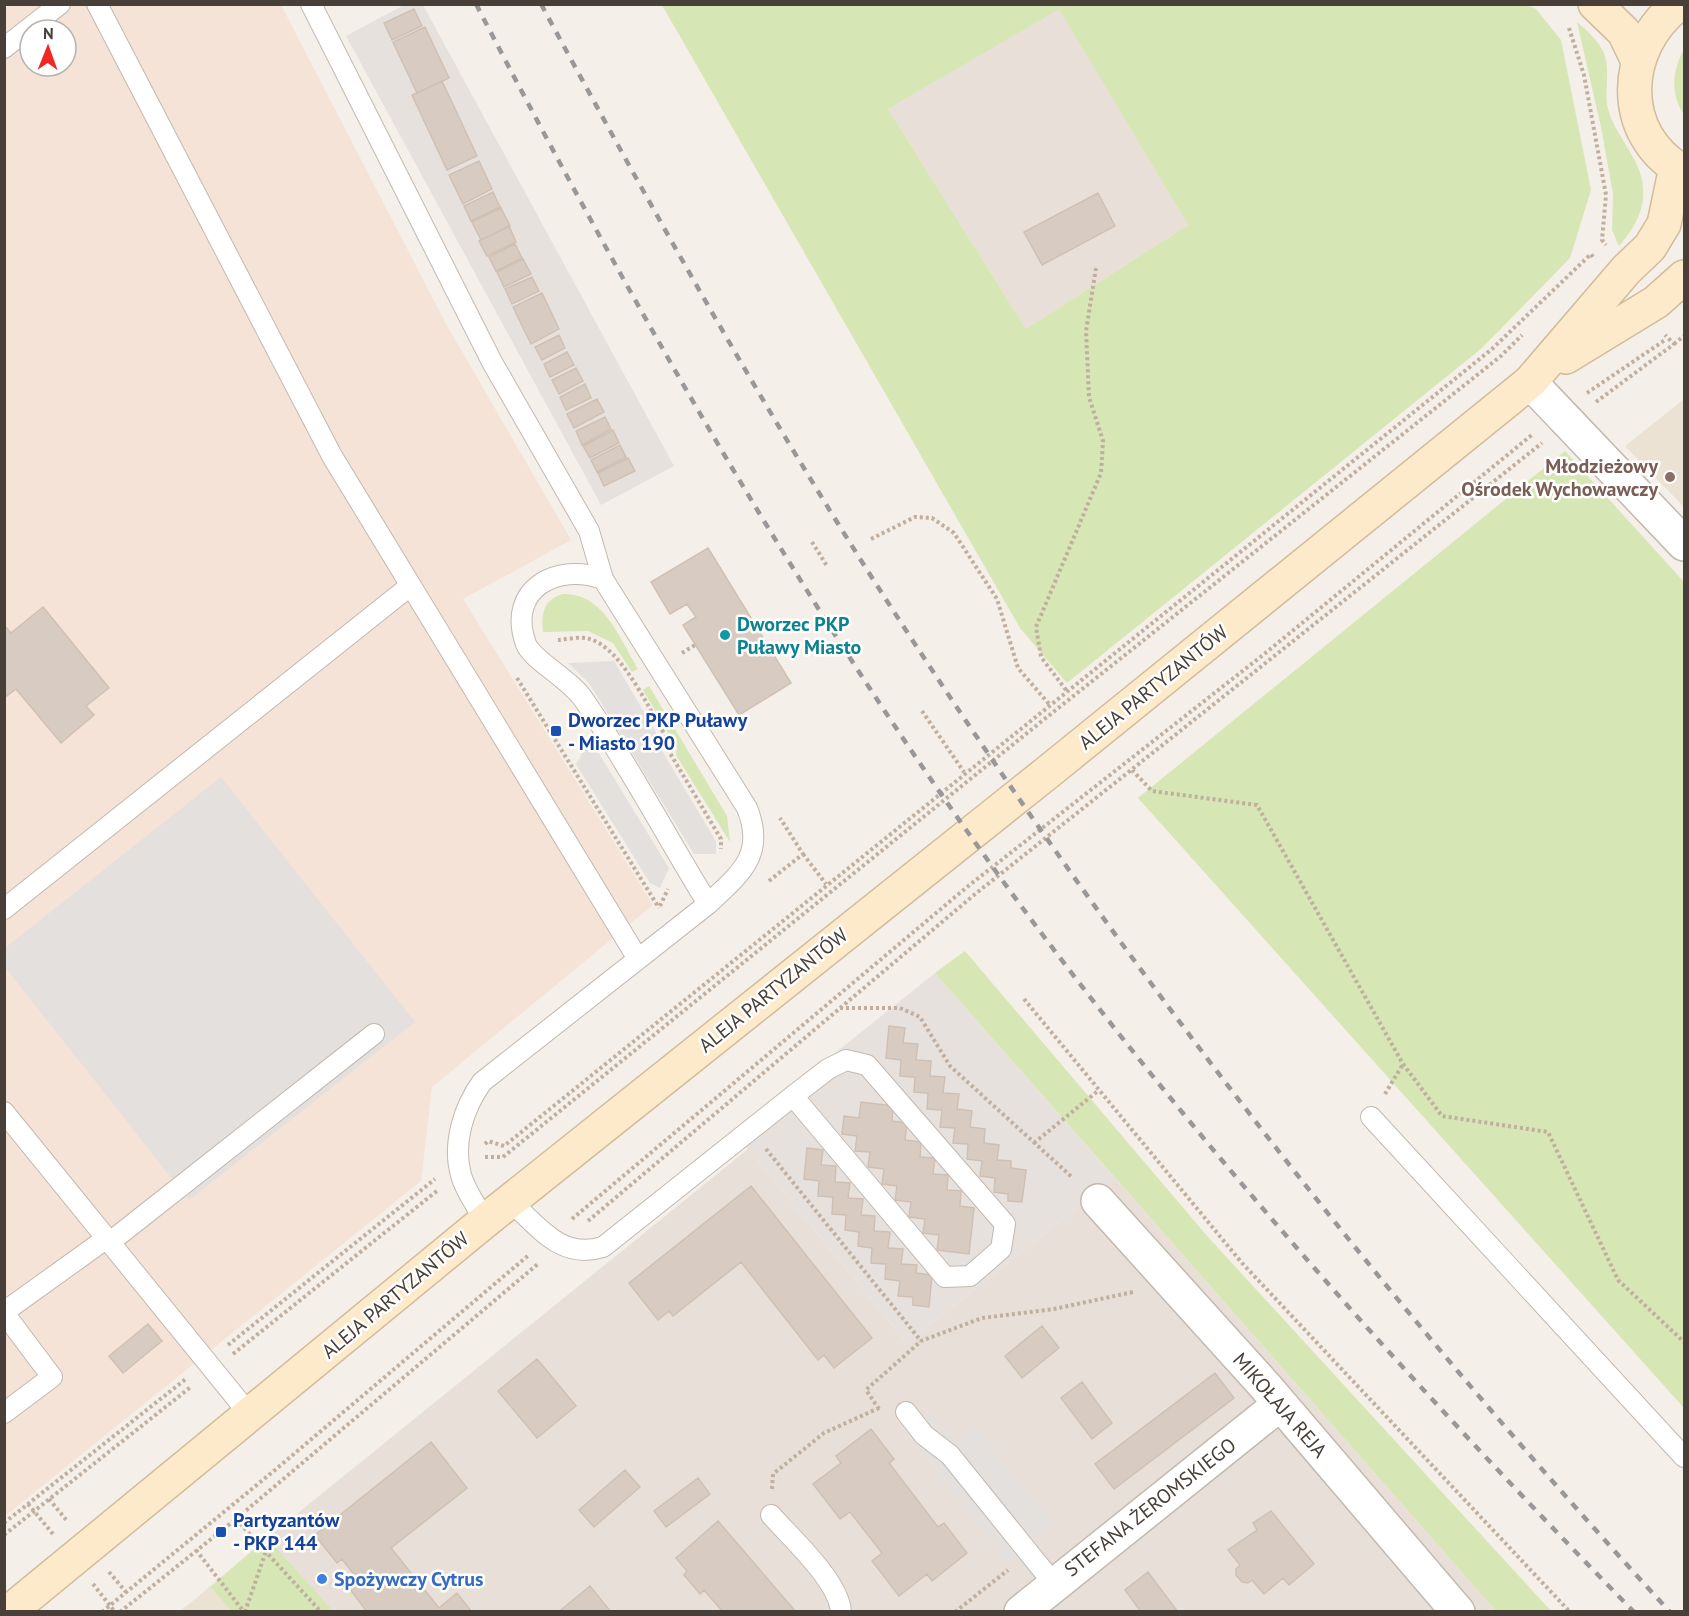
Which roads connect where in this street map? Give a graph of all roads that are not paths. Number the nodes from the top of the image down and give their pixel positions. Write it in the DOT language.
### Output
graph roads {
  1 [pos="60,4"];
  2 [pos="97,4"];
  3 [pos="311,4"];
  4 [pos="1595,4"];
  5 [pos="1679,4"];
  6 [pos="4,48"];
  7 [pos="1637,59"];
  8 [pos="1680,170"];
  9 [pos="1684,277"];
  10 [pos="1535,377"];
  11 [pos="1684,544"];
  12 [pos="603,579"];
  13 [pos="410,586"];
  14 [pos="708,904"];
  15 [pos="4,909"];
  16 [pos="638,959"];
  17 [pos="374,1034"];
  18 [pos="793,1096"];
  19 [pos="4,1112"];
  20 [pos="1371,1117"];
  21 [pos="510,1201"];
  22 [pos="1098,1201"];
  23 [pos="485,1221"];
  24 [pos="108,1240"];
  25 [pos="4,1312"];
  26 [pos="1280,1404"];
  27 [pos="906,1412"];
  28 [pos="4,1413"];
  29 [pos="250,1415"];
  30 [pos="1684,1457"];
  31 [pos="771,1515"];
  32 [pos="1054,1584"];
  33 [pos="9,1611"];
  34 [pos="842,1611"];
  35 [pos="1022,1611"];
  36 [pos="1458,1611"];
  1 -- 6 [label="lane"];
  2 -- 13 [label="lane"];
  3 -- 12 [label="lane"];
  4 -- 7 [label="main road"];
  5 -- 7 [label="main road"];
  7 -- 8 [label="main road"];
  8 -- 10 [label="main road, ALEJA PARTYZANTÓW"];
  9 -- 10 [label="main road, ALEJA PARTYZANTÓW"];
  10 -- 11 [label="street"];
  10 -- 21 [label="main road, ALEJA PARTYZANTÓW"];
  12 -- 14 [label="lane"];
  12 -- 14 [label="lane"];
  13 -- 15 [label="lane"];
  13 -- 16 [label="lane"];
  14 -- 16 [label="lane"];
  16 -- 23 [label="lane"];
  17 -- 24 [label="lane"];
  18 -- 18 [label="lane"];
  18 -- 21 [label="lane"];
  19 -- 24 [label="lane"];
  20 -- 30 [label="lane"];
  21 -- 23 [label="main road, ALEJA PARTYZANTÓW"];
  22 -- 26 [label="street, MIKOŁAJA REJA"];
  23 -- 29 [label="main road, ALEJA PARTYZANTÓW"];
  24 -- 25 [label="lane"];
  24 -- 29 [label="lane"];
  25 -- 28 [label="lane"];
  26 -- 32 [label="street, STEFANA ŻEROMSKIEGO"];
  26 -- 36 [label="street, MIKOŁAJA REJA"];
  27 -- 32 [label="lane"];
  29 -- 33 [label="main road, ALEJA PARTYZANTÓW"];
  31 -- 34 [label="lane"];
  32 -- 35 [label="street, STEFANA ŻEROMSKIEGO"];
}
